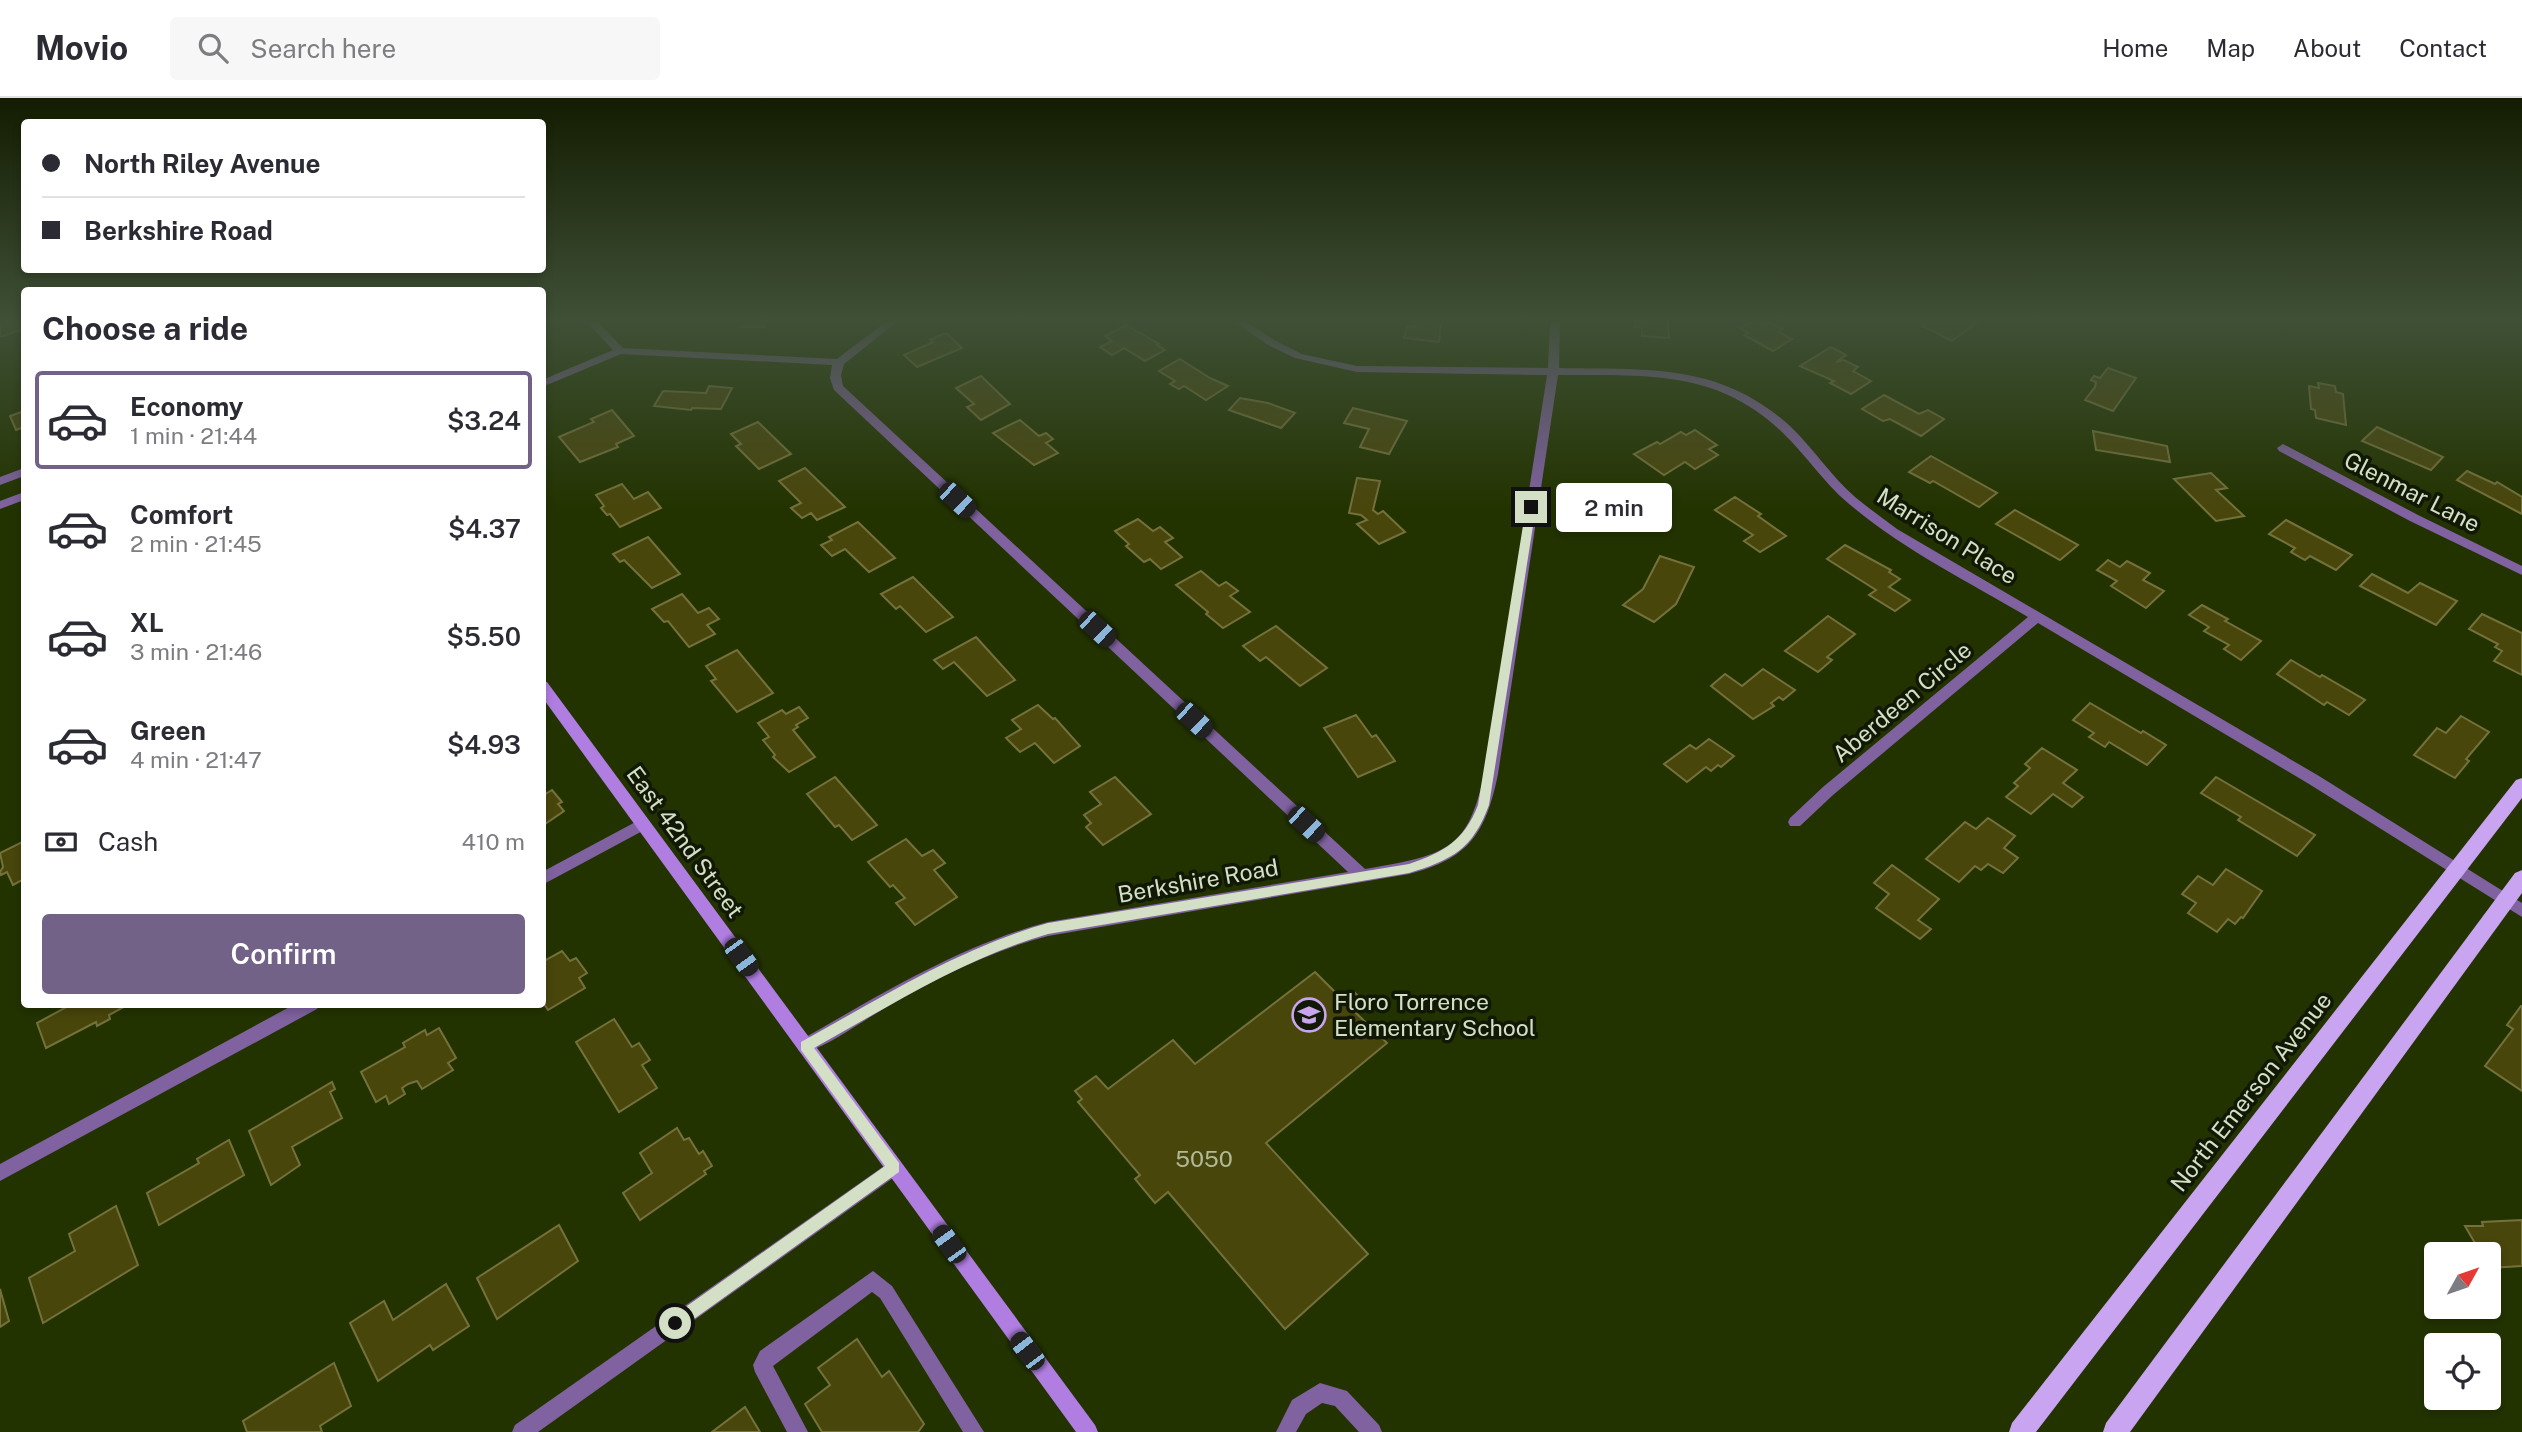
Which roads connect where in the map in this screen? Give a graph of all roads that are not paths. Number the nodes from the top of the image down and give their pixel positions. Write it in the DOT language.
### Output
graph roads {
  1 [pos="837,383"];
  2 [pos="1551,383"];
  3 [pos="1708,383"];
  4 [pos="2283,448"];
  5 [pos="21,473"];
  6 [pos="0,481"];
  7 [pos="21,497"];
  8 [pos="0,505"];
  9 [pos="2522,571"];
  10 [pos="2037,617"];
  11 [pos="546,691"];
  12 [pos="2522,785"];
  13 [pos="1795,822"];
  14 [pos="643,824"];
  15 [pos="2458,869"];
  16 [pos="546,876"];
  17 [pos="1362,876"];
  18 [pos="2522,878"];
  19 [pos="2514,905"];
  20 [pos="304,1008"];
  21 [pos="805,1046"];
  22 [pos="894,1167"];
  23 [pos="0,1173"];
  24 [pos="522,1432"];
  25 [pos="798,1432"];
  26 [pos="974,1432"];
  27 [pos="1088,1432"];
  28 [pos="1286,1432"];
  29 [pos="1372,1432"];
  30 [pos="2021,1432"];
  31 [pos="2115,1432"];
  1 -- 17 [label="street"];
  2 -- 17 [label="street, Berkshire Road"];
  3 -- 10 [label="street, Marrison Place"];
  4 -- 9 [label="street, Glenmar Lane"];
  5 -- 6 [label="street"];
  7 -- 8 [label="street"];
  10 -- 13 [label="street, Aberdeen Circle"];
  10 -- 15 [label="street, Marrison Place"];
  11 -- 14 [label="street, East 42nd Street"];
  12 -- 15 [label="main road, North Emerson Avenue"];
  14 -- 16 [label="street"];
  14 -- 21 [label="street, East 42nd Street"];
  15 -- 19 [label="street, Marrison Place"];
  15 -- 30 [label="main road, North Emerson Avenue"];
  17 -- 21 [label="street, Berkshire Road"];
  18 -- 19 [label="main road"];
  19 -- 31 [label="main road"];
  20 -- 23 [label="street"];
  21 -- 22 [label="street, East 42nd Street"];
  22 -- 24 [label="street"];
  22 -- 27 [label="street, East 42nd Street"];
  25 -- 26 [label="street"];
  28 -- 29 [label="street"];
}
